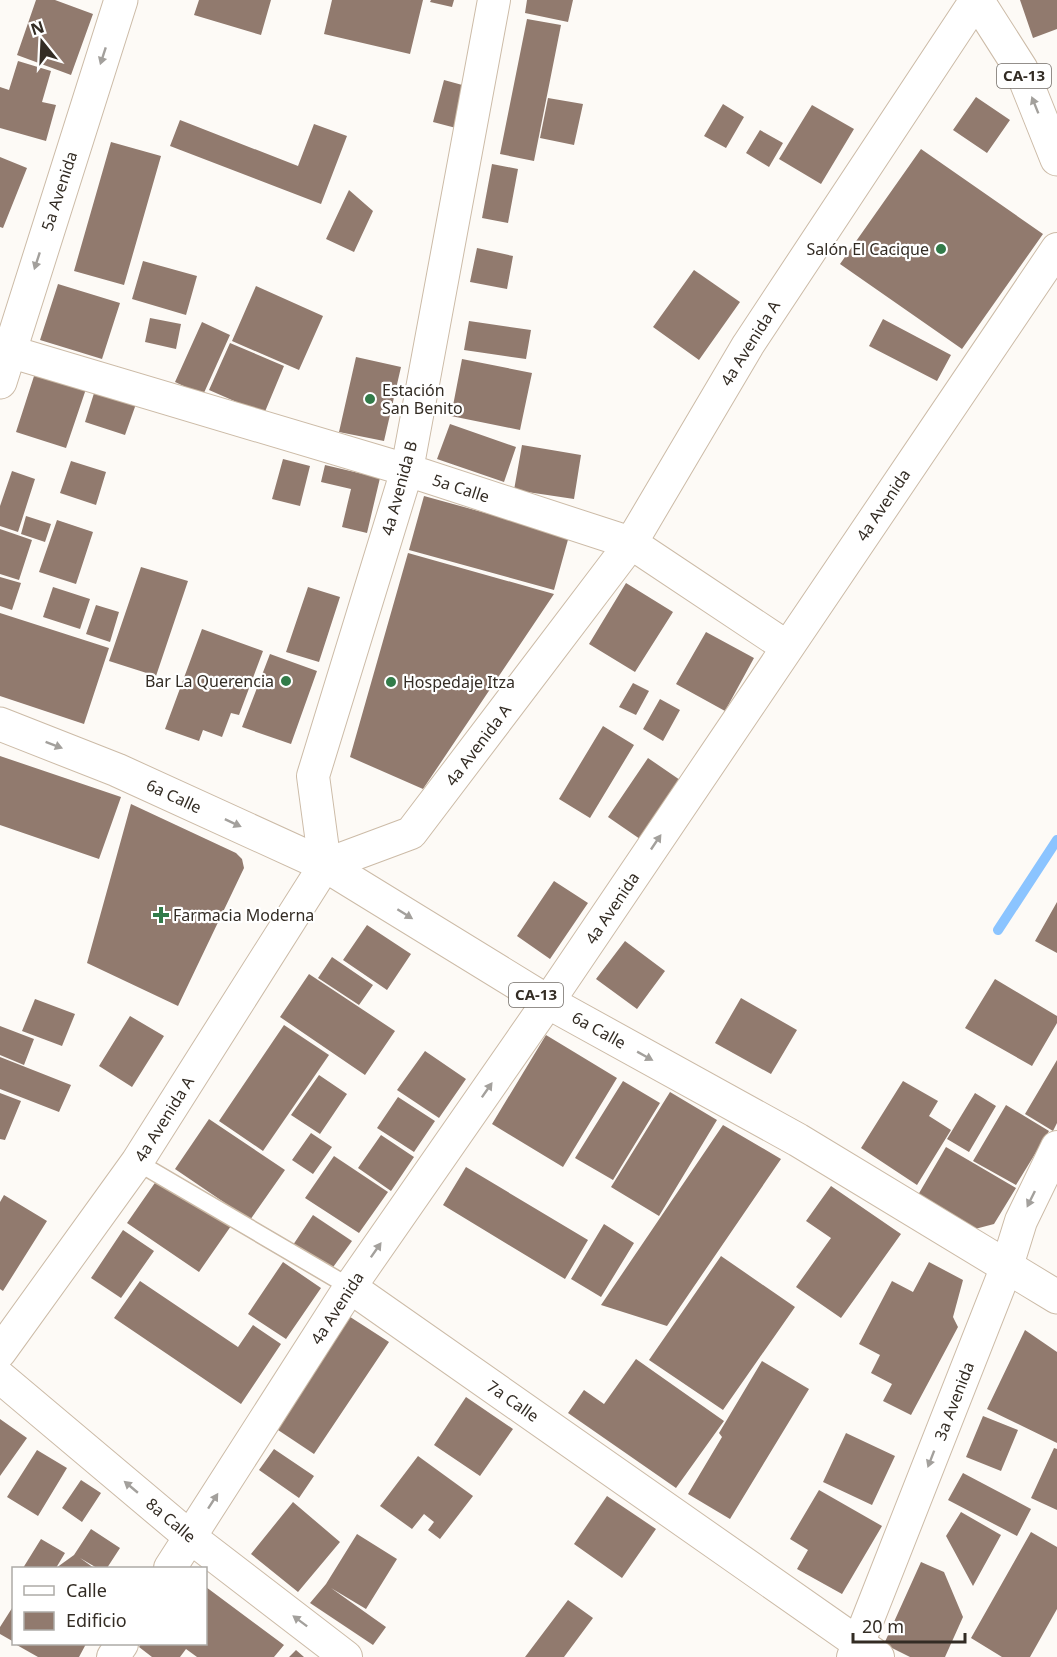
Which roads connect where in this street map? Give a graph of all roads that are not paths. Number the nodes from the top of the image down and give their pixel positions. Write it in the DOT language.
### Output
graph roads {
  1 [pos="121,0"];
  2 [pos="494,0"];
  3 [pos="976,0"];
  4 [pos="1057,159"];
  5 [pos="1057,249"];
  6 [pos="8,351"];
  7 [pos="0,382"];
  8 [pos="407,470"];
  9 [pos="631,543"];
  10 [pos="787,647"];
  11 [pos="0,724"];
  12 [pos="325,865"];
  13 [pos="548,1002"];
  14 [pos="1057,1147"];
  15 [pos="137,1162"];
  16 [pos="1007,1266"];
  17 [pos="350,1287"];
  18 [pos="1057,1298"];
  19 [pos="0,1352"];
  20 [pos="0,1377"];
  21 [pos="190,1537"];
  22 [pos="171,1567"];
  23 [pos="863,1653"];
  24 [pos="346,1657"];
  1 -- 6 [label="main road, 5a Avenida, one-way"];
  2 -- 8 [label="street, 4a Avenida B"];
  4 -- 3 [label="main road, CA-13, one-way"];
  3 -- 9 [label="street, 4a Avenida A"];
  5 -- 10 [label="street, 4a Avenida"];
  6 -- 7 [label="main road, 5a Avenida"];
  6 -- 8 [label="street, 5a Calle"];
  8 -- 9 [label="street, 5a Calle"];
  8 -- 12 [label="street, 4a Avenida B"];
  9 -- 10 [label="street, 5a Calle"];
  9 -- 12 [label="street, 4a Avenida A"];
  13 -- 10 [label="street, 4a Avenida, one-way"];
  11 -- 12 [label="main road, 6a Calle / CA-13, one-way"];
  12 -- 13 [label="main road, 6a Calle / CA-13, one-way"];
  12 -- 15 [label="street, 4a Avenida A"];
  13 -- 16 [label="main road, 6a Calle / CA-13, one-way"];
  17 -- 13 [label="street, 4a Avenida, one-way"];
  14 -- 16 [label="street, 3a Avenida, one-way"];
  15 -- 17 [label="lane, 7a Calle"];
  15 -- 19 [label="street, 4a Avenida A"];
  16 -- 18 [label="main road, 6a Calle / CA-13"];
  16 -- 23 [label="street, 3a Avenida, one-way"];
  21 -- 17 [label="street, 4a Avenida, one-way"];
  17 -- 23 [label="street, 7a Calle"];
  21 -- 20 [label="street, 8a Calle, one-way"];
  21 -- 22 [label="street, 4a Avenida"];
  24 -- 21 [label="street, 8a Calle, one-way"];
}
